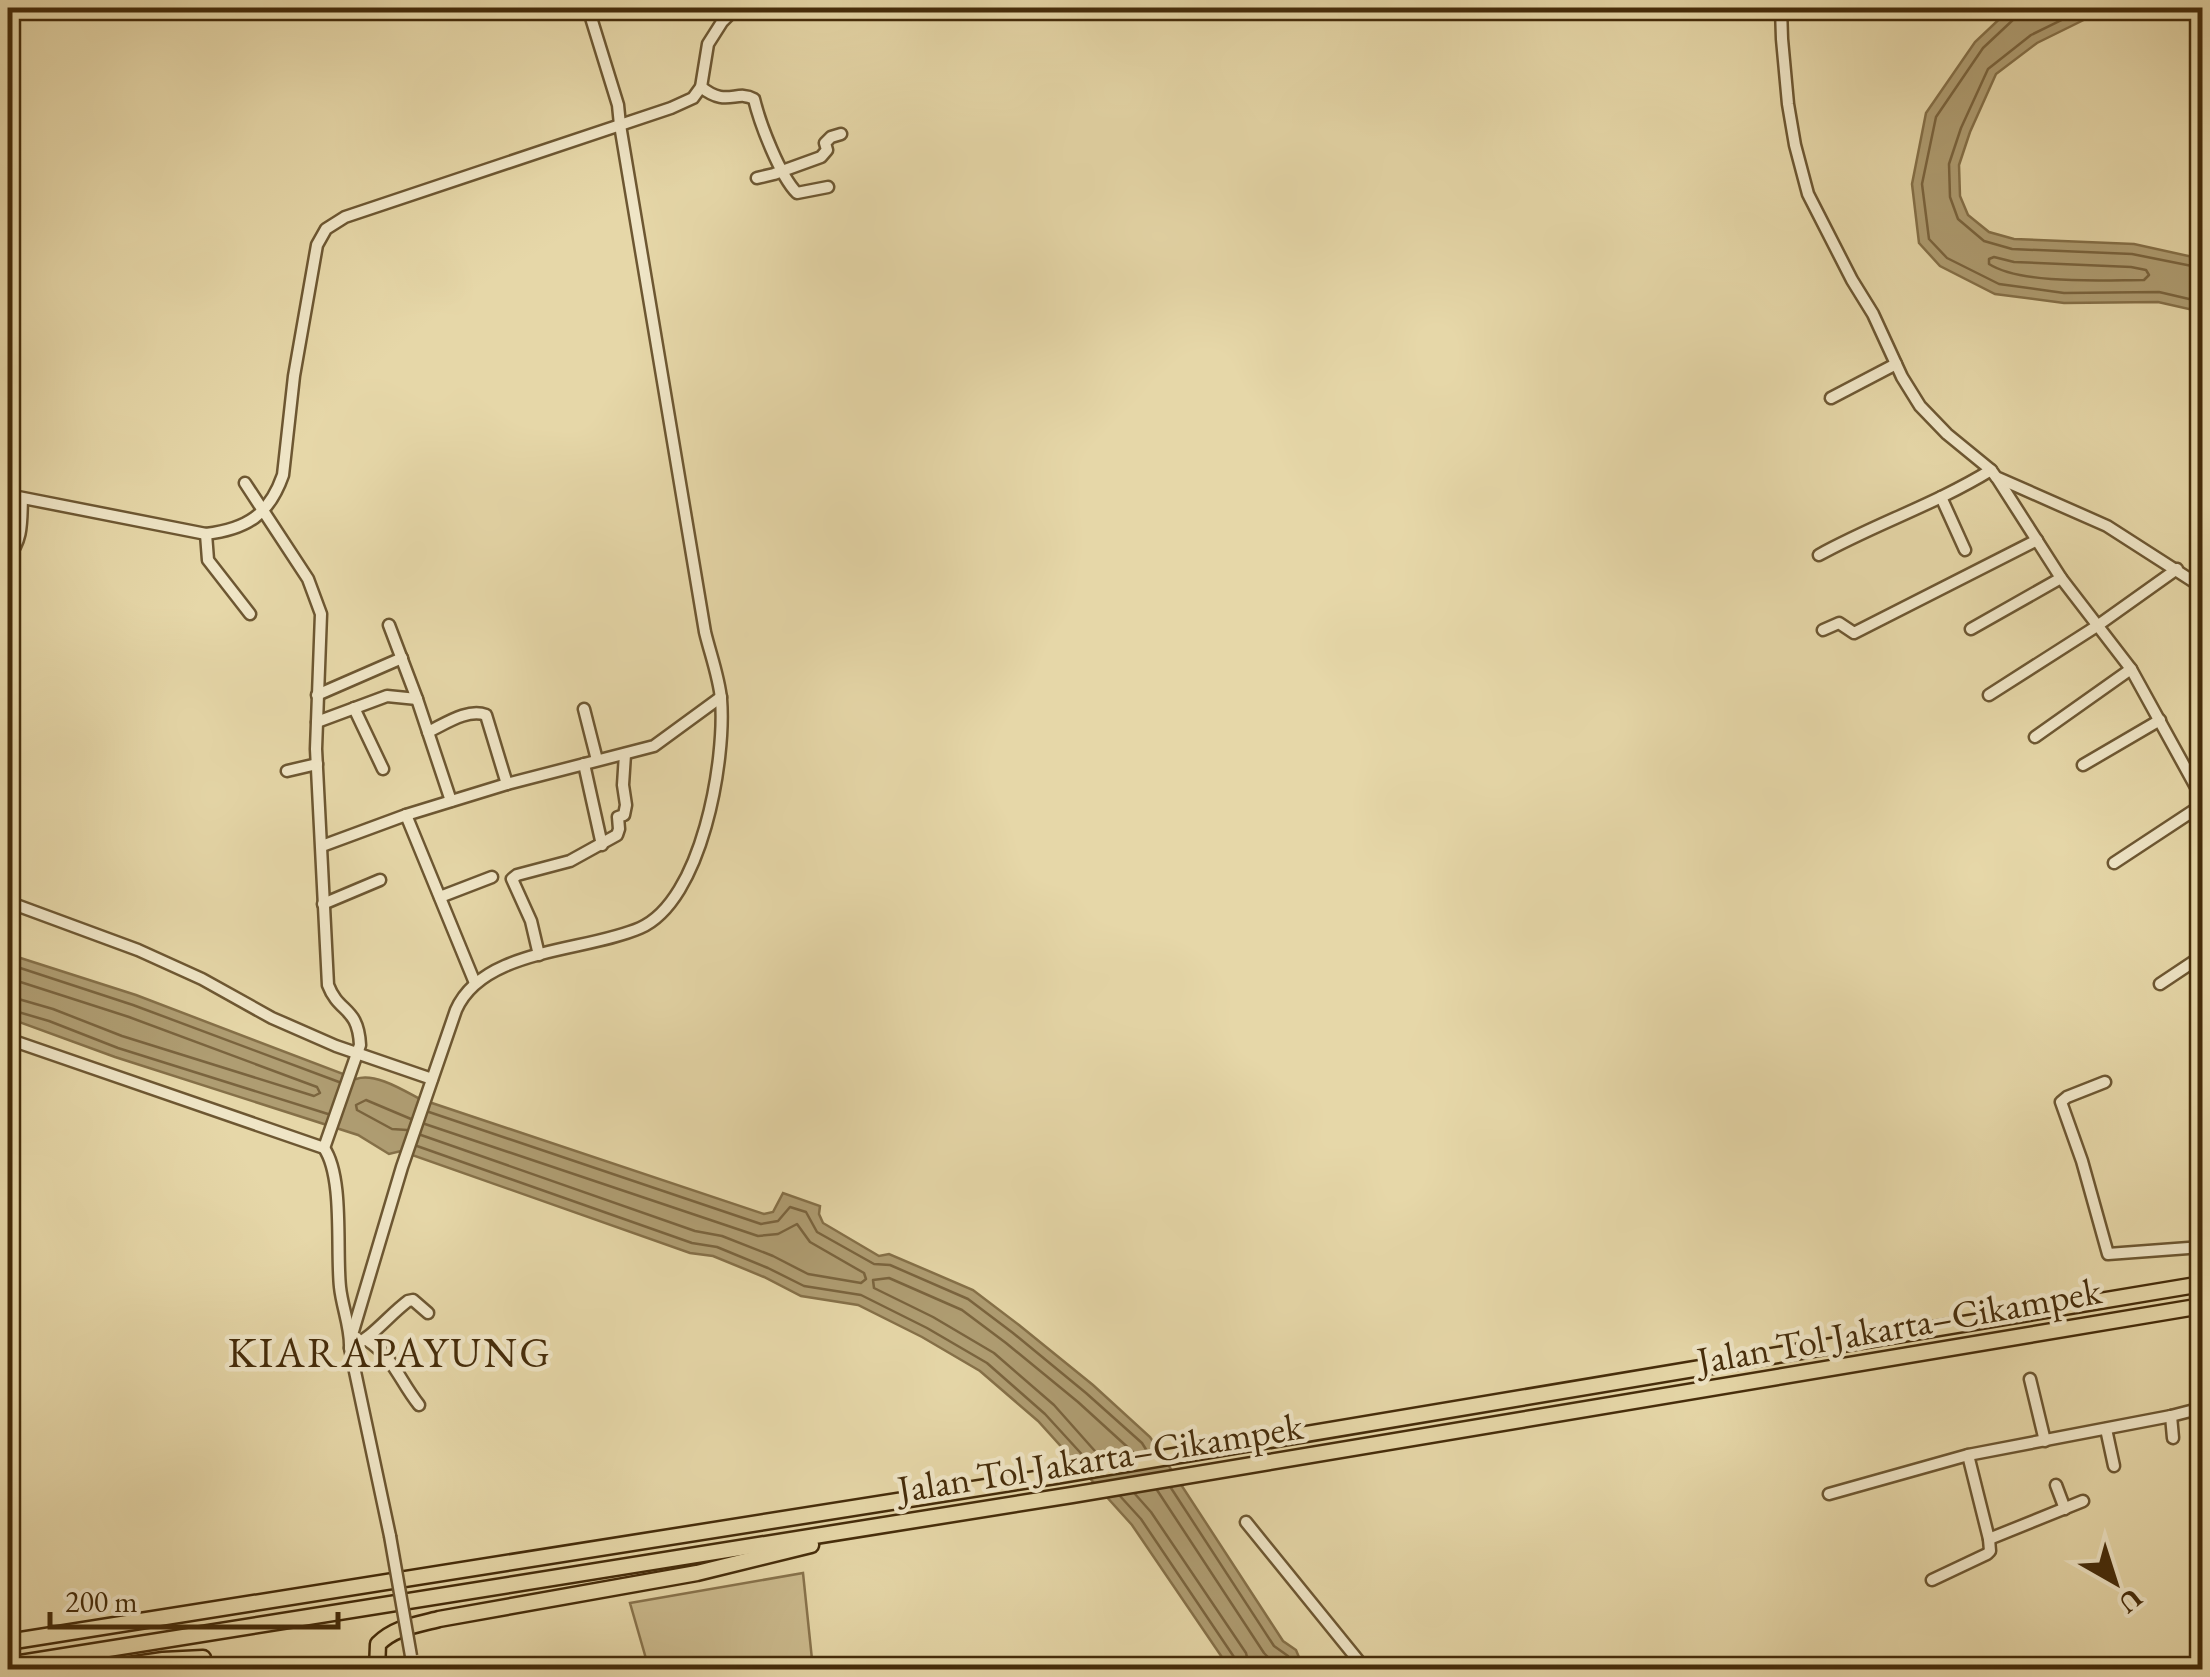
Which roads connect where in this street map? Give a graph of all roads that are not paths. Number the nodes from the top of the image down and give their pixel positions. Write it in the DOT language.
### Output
graph roads {
  1 [pos="588,8"];
  2 [pos="736,8"];
  3 [pos="1781,8"];
  4 [pos="701,87"];
  5 [pos="620,126"];
  6 [pos="841,134"];
  7 [pos="783,171"];
  8 [pos="757,178"];
  9 [pos="828,188"];
  10 [pos="1896,364"];
  11 [pos="1831,398"];
  12 [pos="1994,474"];
  13 [pos="245,483"];
  14 [pos="8,495"];
  15 [pos="1941,497"];
  16 [pos="22,499"];
  17 [pos="263,513"];
  18 [pos="206,534"];
  19 [pos="2037,540"];
  20 [pos="1965,550"];
  21 [pos="8,556"];
  22 [pos="1818,556"];
  23 [pos="2176,568"];
  24 [pos="2061,578"];
  25 [pos="2202,587"];
  26 [pos="250,614"];
  27 [pos="389,626"];
  28 [pos="2097,626"];
  29 [pos="1972,629"];
  30 [pos="1823,630"];
  31 [pos="402,658"];
  32 [pos="2131,668"];
  33 [pos="317,696"];
  34 [pos="1989,696"];
  35 [pos="721,697"];
  36 [pos="418,700"];
  37 [pos="354,708"];
  38 [pos="584,709"];
  39 [pos="2160,720"];
  40 [pos="317,722"];
  41 [pos="428,732"];
  42 [pos="2035,737"];
  43 [pos="625,754"];
  44 [pos="597,760"];
  45 [pos="317,764"];
  46 [pos="584,764"];
  47 [pos="2083,765"];
  48 [pos="383,769"];
  49 [pos="287,771"];
  50 [pos="507,784"];
  51 [pos="452,801"];
  52 [pos="2202,802"];
  53 [pos="406,815"];
  54 [pos="602,845"];
  55 [pos="322,846"];
  56 [pos="2114,863"];
  57 [pos="492,877"];
  58 [pos="380,880"];
  59 [pos="440,898"];
  60 [pos="8,902"];
  61 [pos="323,904"];
  62 [pos="539,955"];
  63 [pos="2201,962"];
  64 [pos="475,983"];
  65 [pos="2160,984"];
  66 [pos="8,1039"];
  67 [pos="358,1054"];
  68 [pos="432,1079"];
  69 [pos="2105,1082"];
  70 [pos="324,1148"];
  71 [pos="2202,1247"];
  72 [pos="2202,1284"];
  73 [pos="2202,1306"];
  74 [pos="428,1313"];
  75 [pos="367,1340"];
  76 [pos="350,1343"];
  77 [pos="2030,1379"];
  78 [pos="419,1405"];
  79 [pos="2202,1408"];
  80 [pos="2171,1416"];
  81 [pos="2106,1429"];
  82 [pos="2173,1438"];
  83 [pos="2045,1441"];
  84 [pos="1968,1456"];
  85 [pos="2114,1466"];
  86 [pos="2056,1485"];
  87 [pos="1829,1494"];
  88 [pos="2083,1501"];
  89 [pos="2065,1509"];
  90 [pos="908,1521"];
  91 [pos="1246,1522"];
  92 [pos="1989,1539"];
  93 [pos="1932,1580"];
  94 [pos="8,1642"];
  95 [pos="203,1658"];
  96 [pos="8,1666"];
  97 [pos="96,1670"];
  98 [pos="377,1670"];
  99 [pos="412,1670"];
  100 [pos="1366,1670"];
  1 -- 5 [label="street"];
  2 -- 4 [label="street"];
  3 -- 10 [label="street"];
  4 -- 5 [label="street"];
  4 -- 7 [label="street"];
  5 -- 17 [label="street"];
  5 -- 35 [label="street"];
  6 -- 7 [label="street"];
  7 -- 8 [label="street"];
  7 -- 9 [label="street"];
  10 -- 11 [label="street"];
  10 -- 12 [label="street"];
  12 -- 15 [label="street"];
  12 -- 19 [label="street"];
  12 -- 23 [label="street"];
  13 -- 17 [label="street"];
  14 -- 16 [label="street"];
  15 -- 20 [label="street"];
  15 -- 22 [label="street"];
  16 -- 18 [label="street"];
  16 -- 21 [label="street"];
  17 -- 18 [label="street"];
  17 -- 33 [label="street"];
  18 -- 26 [label="street"];
  19 -- 24 [label="street"];
  19 -- 30 [label="street"];
  23 -- 25 [label="street"];
  23 -- 28 [label="street"];
  24 -- 28 [label="street"];
  24 -- 29 [label="street"];
  27 -- 31 [label="street"];
  28 -- 32 [label="street"];
  28 -- 34 [label="street"];
  31 -- 33 [label="street"];
  31 -- 36 [label="street"];
  32 -- 39 [label="street"];
  32 -- 42 [label="street"];
  33 -- 40 [label="street"];
  35 -- 43 [label="street"];
  35 -- 62 [label="street"];
  36 -- 37 [label="street"];
  36 -- 41 [label="street"];
  37 -- 40 [label="street"];
  37 -- 48 [label="street"];
  38 -- 44 [label="street"];
  39 -- 47 [label="street"];
  39 -- 52 [label="street"];
  40 -- 45 [label="street"];
  41 -- 50 [label="street"];
  41 -- 51 [label="street"];
  43 -- 44 [label="street"];
  43 -- 54 [label="street"];
  44 -- 46 [label="street"];
  45 -- 49 [label="street"];
  45 -- 55 [label="street"];
  46 -- 50 [label="street"];
  46 -- 54 [label="street"];
  50 -- 51 [label="street"];
  51 -- 53 [label="street"];
  52 -- 56 [label="street"];
  53 -- 55 [label="street"];
  53 -- 59 [label="street"];
  54 -- 62 [label="street"];
  55 -- 61 [label="street"];
  57 -- 59 [label="street"];
  58 -- 61 [label="street"];
  59 -- 64 [label="street"];
  60 -- 67 [label="street"];
  61 -- 67 [label="street"];
  62 -- 64 [label="street"];
  63 -- 65 [label="street"];
  64 -- 68 [label="street"];
  66 -- 70 [label="street"];
  67 -- 68 [label="street"];
  67 -- 70 [label="street"];
  68 -- 76 [label="street"];
  69 -- 71 [label="street"];
  70 -- 76 [label="street"];
  72 -- 94 [label="highway, Jalan Tol Jakarta–Cikampek"];
  73 -- 90 [label="highway, Jalan Tol Jakarta–Cikampek"];
  74 -- 75 [label="street"];
  75 -- 76 [label="street"];
  75 -- 78 [label="street"];
  76 -- 99 [label="street, bridge"];
  77 -- 83 [label="street"];
  79 -- 80 [label="street"];
  80 -- 81 [label="street"];
  80 -- 82 [label="street"];
  81 -- 83 [label="street"];
  81 -- 85 [label="street"];
  83 -- 84 [label="street"];
  84 -- 87 [label="street"];
  84 -- 92 [label="street"];
  86 -- 89 [label="street"];
  88 -- 89 [label="street"];
  89 -- 92 [label="street"];
  90 -- 96 [label="highway, Jalan Tol Jakarta–Cikampek"];
  90 -- 98 [label="highway"];
  91 -- 100 [label="street"];
  92 -- 93 [label="street"];
  95 -- 97 [label="highway"];
}
